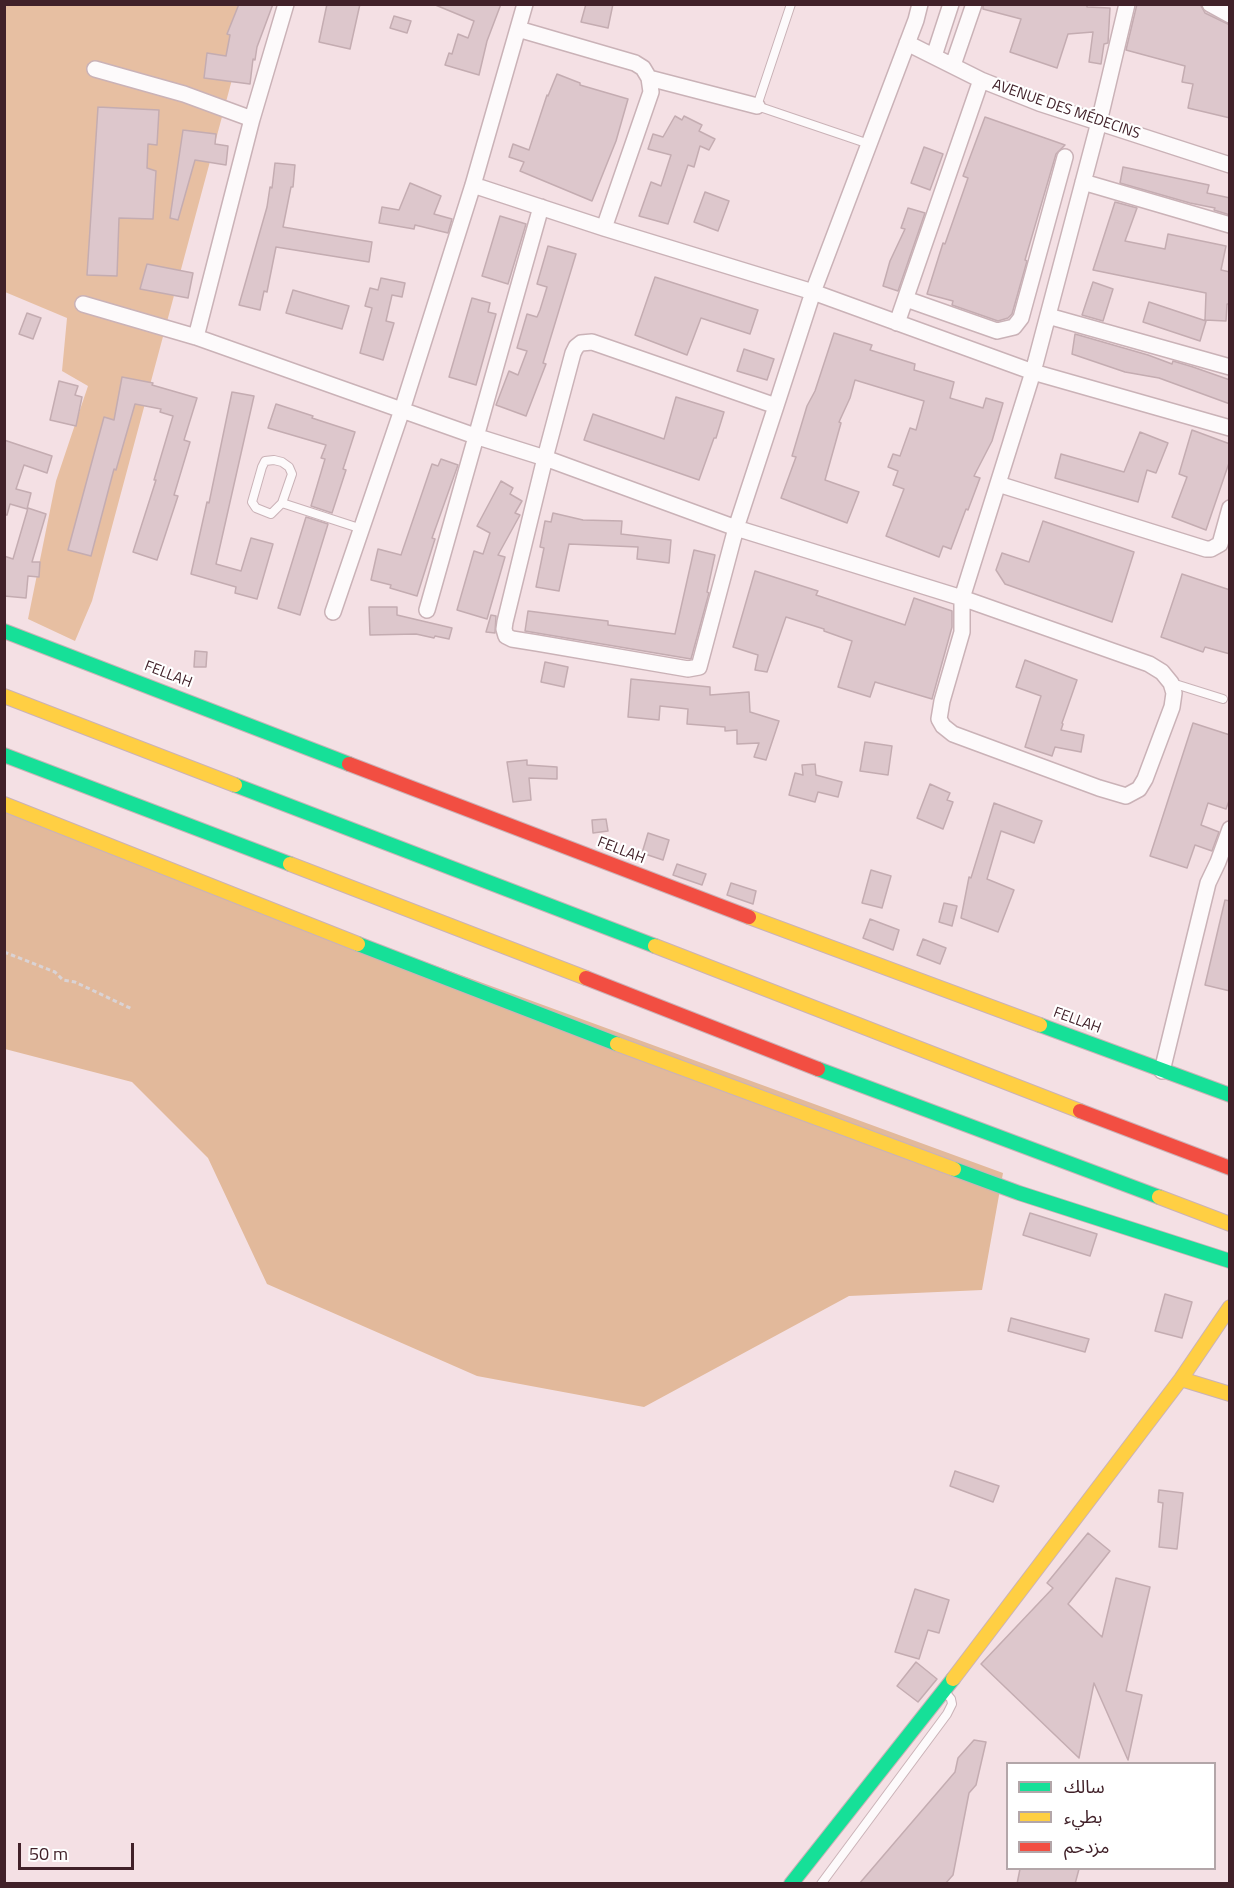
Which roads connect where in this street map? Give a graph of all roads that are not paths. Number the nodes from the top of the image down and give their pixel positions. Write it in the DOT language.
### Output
graph roads {
  1 [pos="286,4"];
  2 [pos="525,4"];
  3 [pos="791,4"];
  4 [pos="920,4"];
  5 [pos="951,4"];
  6 [pos="974,4"];
  7 [pos="1127,4"];
  8 [pos="1210,4"];
  9 [pos="1230,15"];
  10 [pos="518,29"];
  11 [pos="907,43"];
  12 [pos="934,56"];
  13 [pos="953,65"];
  14 [pos="95,69"];
  15 [pos="649,78"];
  16 [pos="981,80"];
  17 [pos="757,106"];
  18 [pos="252,119"];
  19 [pos="1099,122"];
  20 [pos="869,144"];
  21 [pos="1065,157"];
  22 [pos="1230,165"];
  23 [pos="1083,182"];
  24 [pos="473,185"];
  25 [pos="541,207"];
  26 [pos="1230,225"];
  27 [pos="604,228"];
  28 [pos="813,292"];
  29 [pos="906,299"];
  30 [pos="83,304"];
  31 [pos="1048,316"];
  32 [pos="897,323"];
  33 [pos="196,337"];
  34 [pos="1230,367"];
  35 [pos="1033,372"];
  36 [pos="776,406"];
  37 [pos="402,410"];
  38 [pos="1230,428"];
  39 [pos="475,436"];
  40 [pos="544,458"];
  41 [pos="998,484"];
  42 [pos="282,503"];
  43 [pos="1230,508"];
  44 [pos="736,528"];
  45 [pos="362,529"];
  46 [pos="962,598"];
  47 [pos="427,610"];
  48 [pos="333,612"];
  49 [pos="4,631"];
  50 [pos="1171,682"];
  51 [pos="4,696"];
  52 [pos="1223,699"];
  53 [pos="4,755"];
  54 [pos="4,804"];
  55 [pos="1230,829"];
  56 [pos="1162,1071"];
  57 [pos="1230,1095"];
  58 [pos="1230,1168"];
  59 [pos="1230,1224"];
  60 [pos="1230,1261"];
  61 [pos="1230,1306"];
  62 [pos="1181,1379"];
  63 [pos="1230,1394"];
  64 [pos="943,1691"];
  65 [pos="791,1884"];
  66 [pos="821,1884"];
  1 -- 18 [label="street"];
  2 -- 10 [label="street"];
  3 -- 17 [label="lane"];
  4 -- 11 [label="street"];
  5 -- 12 [label="street"];
  6 -- 13 [label="street"];
  7 -- 19 [label="street"];
  8 -- 9 [label="street"];
  10 -- 15 [label="street"];
  10 -- 24 [label="street"];
  11 -- 12 [label="street, AVENUE DES MÉDECINS"];
  11 -- 20 [label="street"];
  12 -- 13 [label="street, AVENUE DES MÉDECINS"];
  13 -- 16 [label="street, AVENUE DES MÉDECINS"];
  14 -- 18 [label="street"];
  15 -- 17 [label="street"];
  15 -- 27 [label="street"];
  16 -- 19 [label="street, AVENUE DES MÉDECINS"];
  16 -- 29 [label="street"];
  17 -- 20 [label="lane"];
  18 -- 33 [label="street"];
  19 -- 22 [label="street, AVENUE DES MÉDECINS"];
  19 -- 23 [label="street"];
  20 -- 28 [label="street"];
  21 -- 29 [label="street"];
  23 -- 26 [label="street"];
  23 -- 31 [label="street"];
  24 -- 25 [label="street"];
  24 -- 37 [label="street"];
  25 -- 27 [label="street"];
  25 -- 39 [label="street"];
  27 -- 28 [label="street"];
  28 -- 32 [label="street"];
  28 -- 36 [label="street"];
  29 -- 32 [label="street"];
  30 -- 33 [label="street"];
  31 -- 34 [label="street"];
  31 -- 35 [label="street"];
  32 -- 35 [label="street"];
  33 -- 37 [label="street"];
  35 -- 38 [label="street"];
  35 -- 41 [label="street"];
  36 -- 40 [label="street"];
  36 -- 44 [label="street"];
  37 -- 39 [label="street"];
  37 -- 45 [label="street"];
  39 -- 40 [label="street"];
  39 -- 47 [label="street"];
  40 -- 44 [label="street"];
  40 -- 44 [label="street"];
  41 -- 43 [label="street"];
  41 -- 46 [label="street"];
  42 -- 42 [label="lane"];
  42 -- 45 [label="lane"];
  44 -- 46 [label="street"];
  45 -- 48 [label="street"];
  46 -- 50 [label="street"];
  46 -- 50 [label="street"];
  49 -- 56 [label="main road, FELLAH"];
  50 -- 52 [label="lane"];
  51 -- 58 [label="main road"];
  53 -- 59 [label="main road"];
  54 -- 60 [label="main road"];
  55 -- 56 [label="street"];
  56 -- 57 [label="main road, FELLAH"];
  61 -- 62 [label="main road"];
  62 -- 63 [label="main road"];
  62 -- 64 [label="main road"];
  64 -- 65 [label="main road"];
  64 -- 66 [label="lane"];
}
